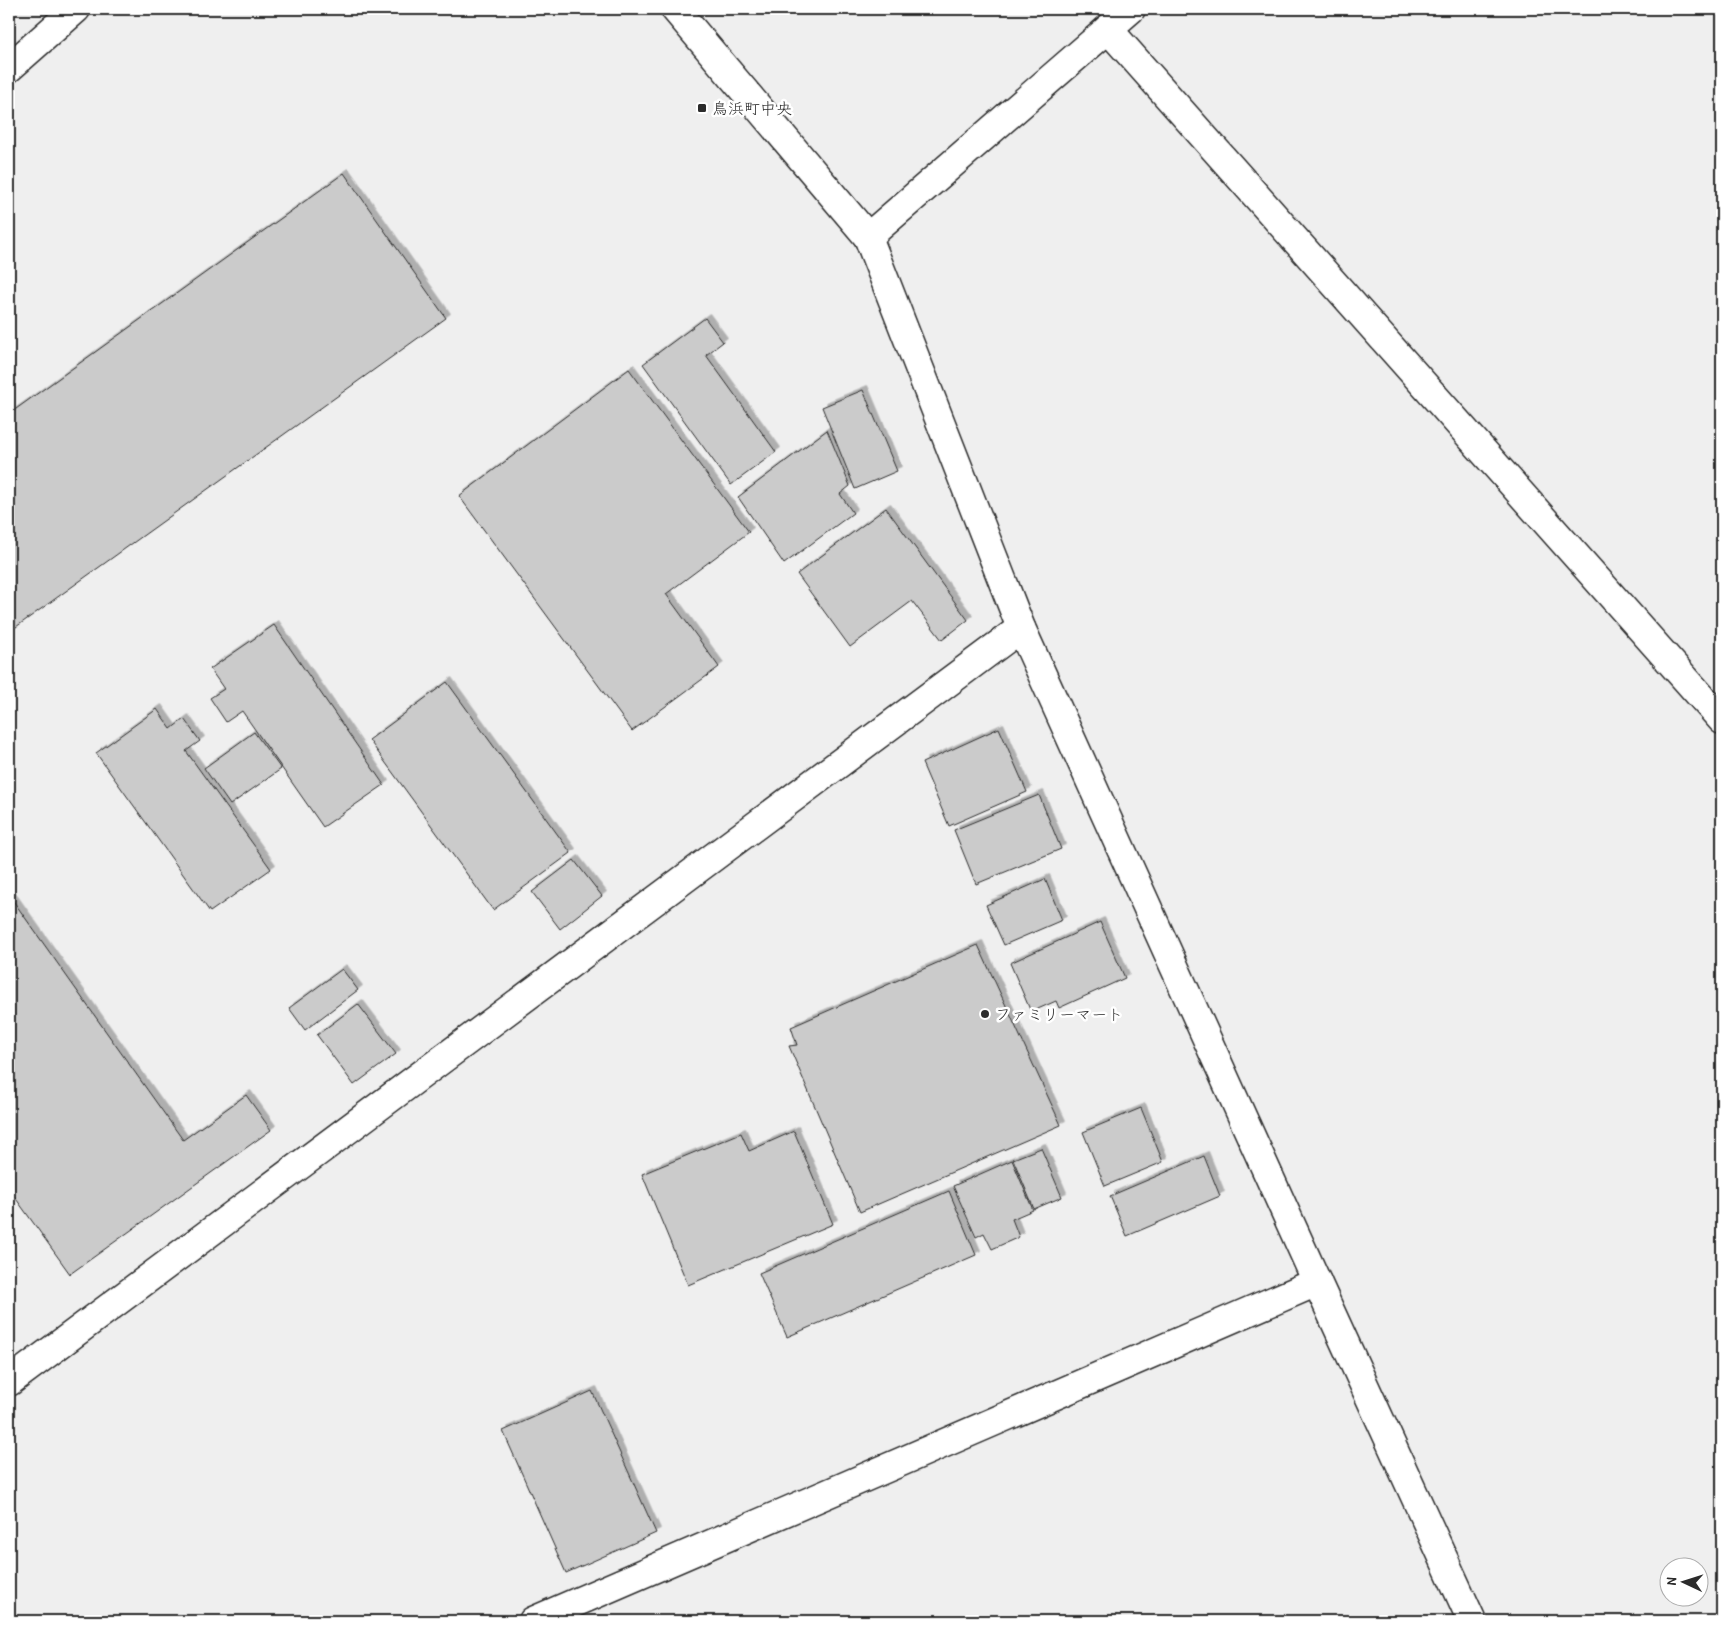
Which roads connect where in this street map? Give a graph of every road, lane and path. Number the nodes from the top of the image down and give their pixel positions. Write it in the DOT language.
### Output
graph roads {
  1 [pos="76,9"];
  2 [pos="675,9"];
  3 [pos="1131,9"];
  4 [pos="1108,29"];
  5 [pos="9,68"];
  6 [pos="868,237"];
  7 [pos="1021,628"];
  8 [pos="1722,720"];
  9 [pos="1317,1282"];
  10 [pos="9,1382"];
  11 [pos="533,1621"];
  12 [pos="1472,1621"];
  1 -- 5 [label="street"];
  2 -- 6 [label="street"];
  3 -- 4 [label="street"];
  4 -- 6 [label="street"];
  4 -- 8 [label="street"];
  6 -- 7 [label="street"];
  7 -- 9 [label="street"];
  7 -- 10 [label="street"];
  9 -- 11 [label="street"];
  9 -- 12 [label="street"];
}
